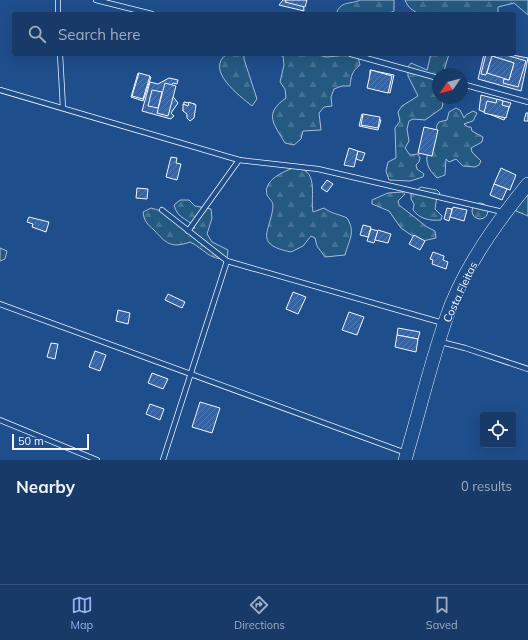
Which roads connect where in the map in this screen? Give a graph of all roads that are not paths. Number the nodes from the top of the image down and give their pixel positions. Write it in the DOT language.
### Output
graph roads {
  1 [pos="58,0"];
  2 [pos="96,0"];
  3 [pos="58,12"];
  4 [pos="144,12"];
  5 [pos="60,56"];
  6 [pos="358,56"];
  7 [pos="432,76"];
  8 [pos="468,86"];
  9 [pos="0,90"];
  10 [pos="528,102"];
  11 [pos="63,108"];
  12 [pos="239,160"];
  13 [pos="528,184"];
  14 [pos="162,210"];
  15 [pos="506,212"];
  16 [pos="188,231"];
  17 [pos="227,261"];
  18 [pos="0,304"];
  19 [pos="444,323"];
  20 [pos="439,341"];
  21 [pos="528,369"];
  22 [pos="189,374"];
  23 [pos="0,420"];
  24 [pos="406,457"];
  25 [pos="97,460"];
  26 [pos="163,460"];
  1 -- 3 [label="lane"];
  2 -- 4 [label="lane"];
  5 -- 11 [label="lane"];
  6 -- 7 [label="lane"];
  8 -- 10 [label="lane"];
  9 -- 11 [label="lane"];
  11 -- 12 [label="lane"];
  12 -- 15 [label="lane"];
  12 -- 16 [label="lane"];
  13 -- 15 [label="main road, Costa Fleitas"];
  14 -- 16 [label="lane"];
  15 -- 19 [label="main road, Costa Fleitas"];
  16 -- 17 [label="lane"];
  17 -- 19 [label="lane"];
  17 -- 22 [label="lane"];
  18 -- 22 [label="lane"];
  19 -- 20 [label="main road, Costa Fleitas"];
  20 -- 21 [label="lane"];
  20 -- 24 [label="main road, Costa Fleitas"];
  22 -- 24 [label="lane"];
  22 -- 26 [label="lane"];
  23 -- 25 [label="lane"];
}
